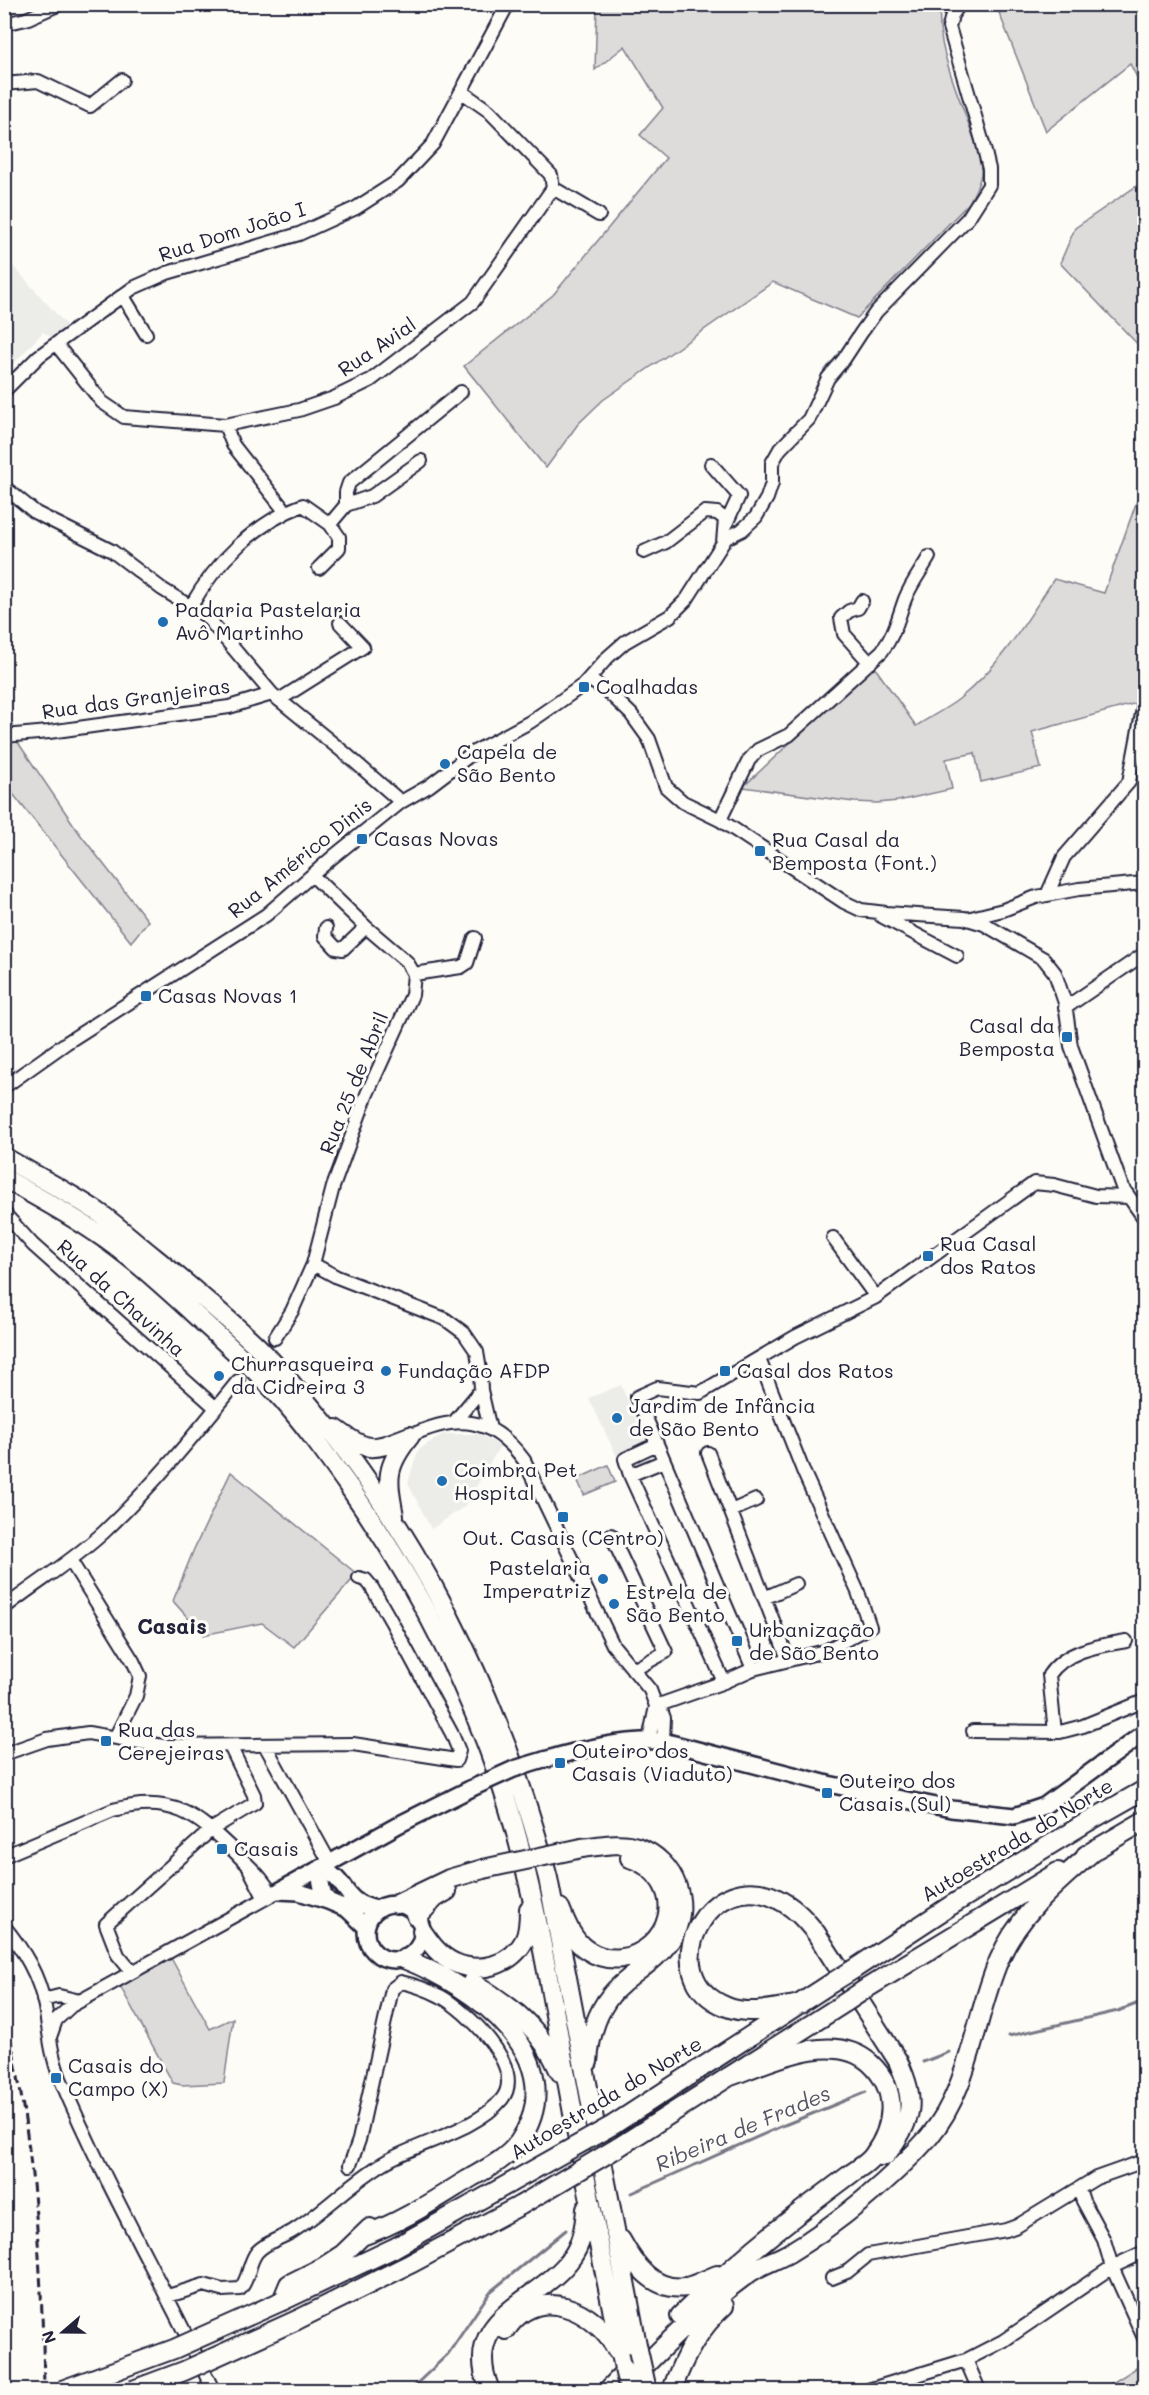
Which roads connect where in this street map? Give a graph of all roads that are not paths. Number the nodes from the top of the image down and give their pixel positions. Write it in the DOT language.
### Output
graph roads {
  1 [pos="60,4"];
  2 [pos="508,4"];
  3 [pos="960,4"];
  4 [pos="4,24"];
  5 [pos="123,80"];
  6 [pos="4,84"];
  7 [pos="462,92"];
  8 [pos="553,188"];
  9 [pos="599,215"];
  10 [pos="123,296"];
  11 [pos="146,334"];
  12 [pos="56,345"];
  13 [pos="4,391"];
  14 [pos="460,392"];
  15 [pos="225,425"];
  16 [pos="421,461"];
  17 [pos="711,464"];
  18 [pos="4,487"];
  19 [pos="346,505"];
  20 [pos="285,511"];
  21 [pos="330,524"];
  22 [pos="726,524"];
  23 [pos="723,542"];
  24 [pos="644,552"];
  25 [pos="929,557"];
  26 [pos="319,568"];
  27 [pos="862,601"];
  28 [pos="191,606"];
  29 [pos="340,624"];
  30 [pos="870,663"];
  31 [pos="589,679"];
  32 [pos="275,697"];
  33 [pos="1144,703"];
  34 [pos="4,736"];
  35 [pos="401,802"];
  36 [pos="720,820"];
  37 [pos="312,875"];
  38 [pos="1144,883"];
  39 [pos="1047,895"];
  40 [pos="872,912"];
  41 [pos="966,918"];
  42 [pos="366,927"];
  43 [pos="326,928"];
  44 [pos="474,939"];
  45 [pos="1144,954"];
  46 [pos="957,956"];
  47 [pos="414,974"];
  48 [pos="1065,1008"];
  49 [pos="4,1087"];
  50 [pos="4,1157"];
  51 [pos="4,1178"];
  52 [pos="1129,1197"];
  53 [pos="4,1213"];
  54 [pos="1144,1218"];
  55 [pos="833,1238"];
  56 [pos="313,1264"];
  57 [pos="876,1297"];
  58 [pos="275,1338"];
  59 [pos="759,1359"];
  60 [pos="238,1381"];
  61 [pos="481,1390"];
  62 [pos="468,1406"];
  63 [pos="216,1408"];
  64 [pos="485,1409"];
  65 [pos="316,1413"];
  66 [pos="455,1421"];
  67 [pos="490,1429"];
  68 [pos="410,1436"];
  69 [pos="657,1444"];
  70 [pos="708,1453"];
  71 [pos="664,1461"];
  72 [pos="630,1475"];
  73 [pos="756,1500"];
  74 [pos="730,1511"];
  75 [pos="396,1523"];
  76 [pos="611,1535"];
  77 [pos="70,1560"];
  78 [pos="359,1578"];
  79 [pos="796,1584"];
  80 [pos="764,1598"];
  81 [pos="4,1608"];
  82 [pos="1126,1641"];
  83 [pos="788,1659"];
  84 [pos="753,1669"];
  85 [pos="633,1670"];
  86 [pos="724,1682"];
  87 [pos="1144,1701"];
  88 [pos="656,1706"];
  89 [pos="973,1731"];
  90 [pos="1055,1732"];
  91 [pos="1144,1733"];
  92 [pos="116,1736"];
  93 [pos="656,1740"];
  94 [pos="265,1745"];
  95 [pos="230,1746"];
  96 [pos="4,1754"];
  97 [pos="1144,1790"];
  98 [pos="1144,1821"];
  99 [pos="209,1827"];
  100 [pos="357,1848"];
  101 [pos="1097,1848"];
  102 [pos="583,1854"];
  103 [pos="4,1856"];
  104 [pos="326,1865"];
  105 [pos="485,1874"];
  106 [pos="257,1878"];
  107 [pos="548,1878"];
  108 [pos="528,1883"];
  109 [pos="345,1886"];
  110 [pos="277,1892"];
  111 [pos="328,1901"];
  112 [pos="397,1904"];
  113 [pos="248,1908"];
  114 [pos="378,1909"];
  115 [pos="420,1924"];
  116 [pos="4,1926"];
  117 [pos="366,1927"];
  118 [pos="407,1957"];
  119 [pos="132,1972"];
  120 [pos="44,2003"];
  121 [pos="76,2003"];
  122 [pos="800,2004"];
  123 [pos="50,2038"];
  124 [pos="728,2078"];
  125 [pos="586,2085"];
  126 [pos="571,2103"];
  127 [pos="872,2158"];
  128 [pos="1144,2161"];
  129 [pos="351,2165"];
  130 [pos="1079,2189"];
  131 [pos="588,2192"];
  132 [pos="615,2230"];
  133 [pos="1144,2252"];
  134 [pos="771,2263"];
  135 [pos="1112,2266"];
  136 [pos="724,2273"];
  137 [pos="832,2278"];
  138 [pos="168,2296"];
  139 [pos="282,2301"];
  140 [pos="1144,2338"];
  141 [pos="966,2360"];
  142 [pos="623,2364"];
  143 [pos="647,2390"];
  144 [pos="62,2391"];
  145 [pos="133,2391"];
  146 [pos="213,2391"];
  147 [pos="490,2391"];
  148 [pos="500,2391"];
  149 [pos="608,2391"];
  150 [pos="622,2391"];
  151 [pos="629,2391"];
  152 [pos="672,2391"];
  153 [pos="867,2391"];
  154 [pos="979,2391"];
  1 -- 4 [label="street"];
  2 -- 7 [label="street, Rua Dom João I"];
  3 -- 23 [label="street"];
  5 -- 6 [label="street"];
  7 -- 8 [label="street"];
  7 -- 10 [label="street, Rua Dom João I"];
  8 -- 9 [label="street"];
  8 -- 15 [label="street, Rua Avial"];
  10 -- 11 [label="street"];
  10 -- 12 [label="street, Rua Dom João I"];
  12 -- 13 [label="street, Rua Dom João I"];
  12 -- 15 [label="street, Rua Avial"];
  14 -- 19 [label="street"];
  15 -- 20 [label="street"];
  16 -- 19 [label="street"];
  17 -- 22 [label="street"];
  18 -- 28 [label="street"];
  19 -- 21 [label="street"];
  20 -- 21 [label="street"];
  20 -- 28 [label="street"];
  21 -- 26 [label="street"];
  22 -- 23 [label="street"];
  22 -- 24 [label="street"];
  23 -- 31 [label="street, Rua Américo Dinis"];
  25 -- 30 [label="street"];
  27 -- 30 [label="street"];
  28 -- 32 [label="street"];
  29 -- 32 [label="street, Rua das Granjeiras"];
  30 -- 36 [label="street"];
  31 -- 35 [label="street, Rua Américo Dinis"];
  31 -- 36 [label="street"];
  32 -- 34 [label="street, Rua das Granjeiras"];
  32 -- 35 [label="street"];
  33 -- 39 [label="street"];
  35 -- 37 [label="street, Rua Américo Dinis"];
  36 -- 40 [label="street"];
  37 -- 42 [label="street"];
  37 -- 49 [label="street, Rua Américo Dinis"];
  38 -- 39 [label="street"];
  39 -- 41 [label="street"];
  40 -- 41 [label="street"];
  40 -- 46 [label="street"];
  41 -- 48 [label="street"];
  42 -- 43 [label="street"];
  42 -- 47 [label="street"];
  44 -- 47 [label="street"];
  45 -- 48 [label="street"];
  47 -- 56 [label="street, Rua 25 de Abril"];
  48 -- 52 [label="street"];
  50 -- 65 [label="highway"];
  51 -- 108 [label="highway"];
  52 -- 54 [label="street"];
  52 -- 57 [label="street"];
  53 -- 63 [label="street, Rua da Chavinha"];
  55 -- 57 [label="street"];
  56 -- 58 [label="street, Rua 25 de Abril"];
  56 -- 61 [label="street"];
  57 -- 59 [label="street"];
  59 -- 69 [label="street"];
  59 -- 83 [label="street"];
  60 -- 63 [label="street"];
  61 -- 62 [label="street"];
  61 -- 64 [label="street"];
  62 -- 64 [label="street"];
  62 -- 66 [label="street"];
  63 -- 77 [label="street"];
  64 -- 67 [label="street"];
  65 -- 68 [label="highway"];
  65 -- 75 [label="highway"];
  66 -- 67 [label="street"];
  66 -- 68 [label="street"];
  67 -- 85 [label="street"];
  68 -- 75 [label="highway"];
  69 -- 71 [label="street"];
  69 -- 72 [label="street"];
  70 -- 74 [label="street"];
  71 -- 72 [label="street"];
  71 -- 84 [label="street"];
  72 -- 86 [label="street"];
  73 -- 74 [label="street"];
  74 -- 80 [label="street"];
  75 -- 107 [label="highway"];
  76 -- 85 [label="street"];
  77 -- 81 [label="street"];
  77 -- 92 [label="street"];
  78 -- 94 [label="street"];
  79 -- 80 [label="street"];
  80 -- 83 [label="street"];
  82 -- 90 [label="street"];
  83 -- 84 [label="street"];
  84 -- 86 [label="street"];
  85 -- 88 [label="street"];
  86 -- 88 [label="street"];
  87 -- 90 [label="street"];
  88 -- 93 [label="street"];
  89 -- 90 [label="street"];
  91 -- 93 [label="main road"];
  92 -- 95 [label="street"];
  92 -- 96 [label="street"];
  93 -- 100 [label="main road, bridge"];
  94 -- 95 [label="street"];
  94 -- 104 [label="street"];
  95 -- 99 [label="street"];
  97 -- 122 [label="highway, Autoestrada do Norte, bridge"];
  98 -- 101 [label="highway"];
  99 -- 103 [label="street"];
  99 -- 106 [label="street"];
  99 -- 119 [label="street"];
  100 -- 104 [label="main road"];
  100 -- 109 [label="main road"];
  101 -- 124 [label="highway, bridge"];
  101 -- 134 [label="highway"];
  102 -- 105 [label="highway"];
  102 -- 107 [label="highway"];
  102 -- 125 [label="highway"];
  104 -- 109 [label="main road"];
  104 -- 110 [label="main road"];
  104 -- 111 [label="main road"];
  105 -- 112 [label="highway"];
  105 -- 115 [label="highway"];
  106 -- 110 [label="street"];
  106 -- 110 [label="street"];
  106 -- 113 [label="street"];
  107 -- 125 [label="highway"];
  108 -- 115 [label="highway"];
  108 -- 126 [label="highway"];
  109 -- 114 [label="main road"];
  110 -- 111 [label="main road"];
  110 -- 113 [label="street"];
  111 -- 117 [label="main road"];
  112 -- 114 [label="main road"];
  112 -- 115 [label="main road"];
  113 -- 119 [label="street"];
  114 -- 117 [label="main road"];
  115 -- 118 [label="main road"];
  116 -- 120 [label="street"];
  117 -- 118 [label="main road"];
  118 -- 126 [label="highway"];
  118 -- 139 [label="highway"];
  119 -- 121 [label="street"];
  120 -- 121 [label="street"];
  120 -- 123 [label="street"];
  121 -- 123 [label="street"];
  122 -- 127 [label="highway"];
  122 -- 139 [label="highway, Autoestrada do Norte, bridge"];
  123 -- 138 [label="street"];
  124 -- 127 [label="highway"];
  124 -- 145 [label="highway, bridge"];
  125 -- 132 [label="highway"];
  126 -- 131 [label="highway"];
  127 -- 136 [label="highway"];
  128 -- 130 [label="street"];
  129 -- 138 [label="street"];
  130 -- 135 [label="street"];
  130 -- 137 [label="street"];
  131 -- 142 [label="highway"];
  131 -- 147 [label="highway"];
  132 -- 136 [label="highway"];
  132 -- 143 [label="highway, bridge"];
  133 -- 135 [label="street"];
  134 -- 150 [label="highway"];
  134 -- 152 [label="highway"];
  135 -- 140 [label="street"];
  135 -- 141 [label="street"];
  136 -- 149 [label="highway"];
  138 -- 146 [label="street"];
  139 -- 144 [label="highway, Autoestrada do Norte, bridge"];
  141 -- 153 [label="street"];
  141 -- 154 [label="street"];
  142 -- 148 [label="highway"];
  142 -- 151 [label="highway, bridge"];
}
